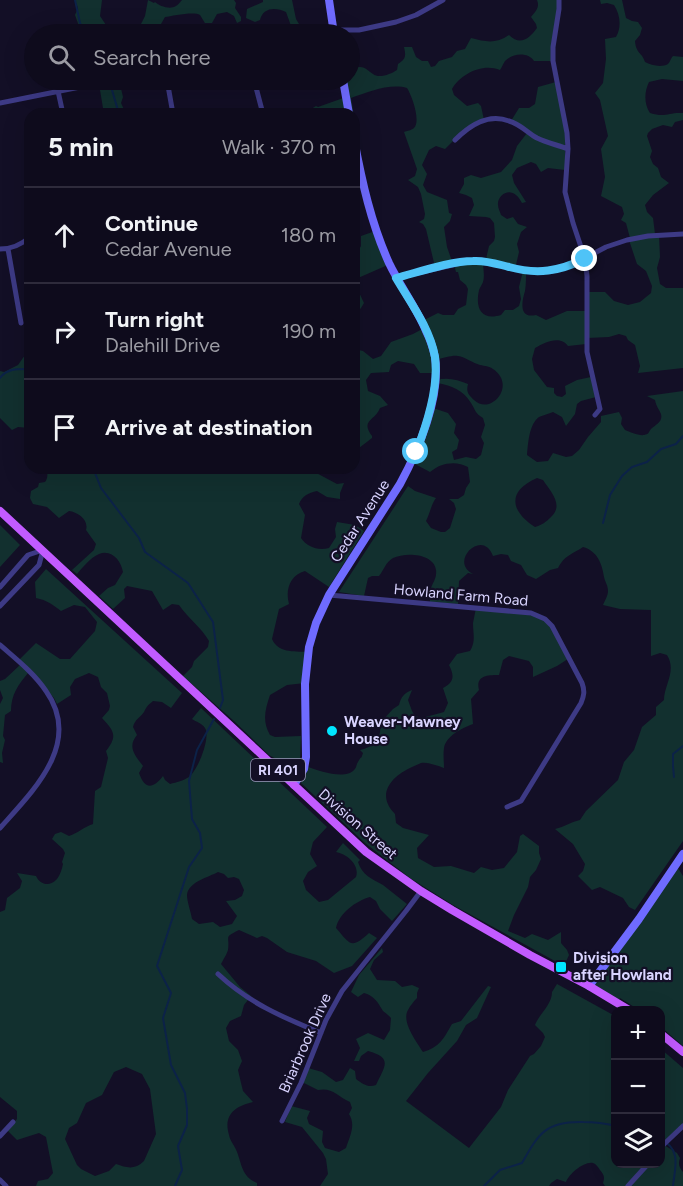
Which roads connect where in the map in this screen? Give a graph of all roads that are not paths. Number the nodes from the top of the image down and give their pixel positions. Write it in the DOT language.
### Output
graph roads {
  1 [pos="328,0"];
  2 [pos="443,0"];
  3 [pos="559,0"];
  4 [pos="332,24"];
  5 [pos="360,30"];
  6 [pos="63,90"];
  7 [pos="169,90"];
  8 [pos="257,90"];
  9 [pos="345,90"];
  10 [pos="58,91"];
  11 [pos="0,103"];
  12 [pos="62,108"];
  13 [pos="172,108"];
  14 [pos="261,108"];
  15 [pos="348,108"];
  16 [pos="455,140"];
  17 [pos="568,149"];
  18 [pos="360,172"];
  19 [pos="683,234"];
  20 [pos="24,242"];
  21 [pos="0,249"];
  22 [pos="8,249"];
  23 [pos="585,259"];
  24 [pos="396,278"];
  25 [pos="21,323"];
  26 [pos="595,415"];
  27 [pos="0,511"];
  28 [pos="43,550"];
  29 [pos="0,587"];
  30 [pos="329,595"];
  31 [pos="0,606"];
  32 [pos="0,645"];
  33 [pos="294,785"];
  34 [pos="507,807"];
  35 [pos="0,828"];
  36 [pos="683,854"];
  37 [pos="421,891"];
  38 [pos="218,974"];
  39 [pos="589,986"];
  40 [pos="621,1006"];
  41 [pos="321,1033"];
  42 [pos="665,1037"];
  43 [pos="683,1052"];
  44 [pos="282,1121"];
  45 [pos="14,1122"];
  46 [pos="683,1126"];
  47 [pos="0,1136"];
  48 [pos="665,1143"];
  49 [pos="644,1168"];
  50 [pos="0,1180"];
  51 [pos="6,1186"];
  52 [pos="628,1186"];
  1 -- 4 [label="street"];
  2 -- 5 [label="street"];
  3 -- 17 [label="street"];
  6 -- 10 [label="street"];
  7 -- 13 [label="street"];
  8 -- 14 [label="street"];
  9 -- 15 [label="street"];
  10 -- 11 [label="street"];
  10 -- 12 [label="street"];
  16 -- 17 [label="street"];
  17 -- 23 [label="street"];
  18 -- 24 [label="street, Cedar Avenue"];
  19 -- 23 [label="street"];
  20 -- 22 [label="street"];
  21 -- 22 [label="street"];
  22 -- 25 [label="street"];
  23 -- 24 [label="street"];
  23 -- 26 [label="street"];
  24 -- 30 [label="street, Cedar Avenue"];
  27 -- 28 [label="main road, Division Street / RI 401"];
  28 -- 29 [label="street"];
  28 -- 31 [label="street"];
  28 -- 33 [label="main road, Division Street / RI 401"];
  30 -- 33 [label="street, Cedar Avenue"];
  30 -- 34 [label="street, Howland Farm Road"];
  32 -- 35 [label="street"];
  33 -- 37 [label="main road, Division Street / RI 401"];
  36 -- 39 [label="street"];
  37 -- 39 [label="main road, Division Street / RI 401"];
  37 -- 41 [label="street, Briarbrook Drive"];
  38 -- 41 [label="street"];
  39 -- 40 [label="main road, Division Street / RI 401"];
  41 -- 44 [label="street, Briarbrook Drive"];
  42 -- 43 [label="main road"];
  45 -- 47 [label="street"];
  46 -- 48 [label="street"];
  49 -- 52 [label="street"];
  50 -- 51 [label="street"];
}
